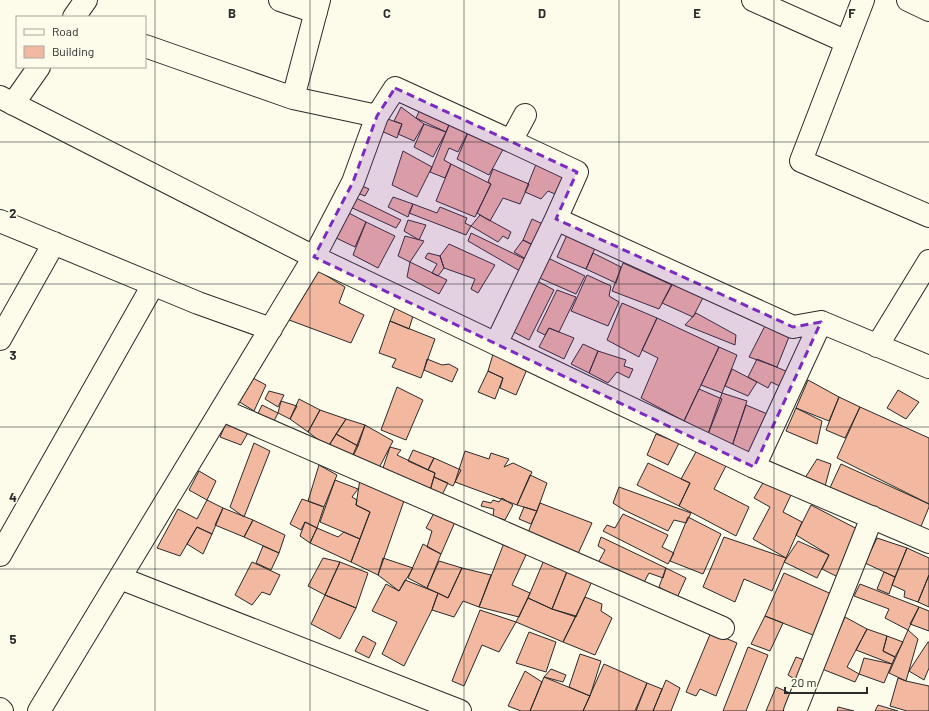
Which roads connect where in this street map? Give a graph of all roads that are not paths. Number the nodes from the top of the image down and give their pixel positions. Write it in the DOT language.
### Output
graph roads {
  1 [pos="86,0"];
  2 [pos="280,0"];
  3 [pos="753,0"];
  4 [pos="863,0"];
  5 [pos="908,0"];
  6 [pos="318,6"];
  7 [pos="929,10"];
  8 [pos="75,16"];
  9 [pos="847,42"];
  10 [pos="146,46"];
  11 [pos="38,68"];
  12 [pos="293,98"];
  13 [pos="7,100"];
  14 [pos="525,114"];
  15 [pos="377,116"];
  16 [pos="511,140"];
  17 [pos="929,216"];
  18 [pos="556,219"];
  19 [pos="0,221"];
  20 [pos="54,244"];
  21 [pos="314,257"];
  22 [pos="929,261"];
  23 [pos="153,285"];
  24 [pos="821,322"];
  25 [pos="271,329"];
  26 [pos="0,339"];
  27 [pos="496,344"];
  28 [pos="877,346"];
  29 [pos="929,367"];
  30 [pos="222,410"];
  31 [pos="754,467"];
  32 [pos="872,517"];
  33 [pos="929,542"];
  34 [pos="0,555"];
  35 [pos="120,578"];
  36 [pos="723,628"];
  37 [pos="39,711"];
  38 [pos="460,711"];
  39 [pos="795,711"];
  1 -- 8 [label="street"];
  2 -- 6 [label="street"];
  3 -- 9 [label="street"];
  4 -- 9 [label="street"];
  5 -- 7 [label="street"];
  6 -- 12 [label="street"];
  9 -- 17 [label="street"];
  10 -- 12 [label="street"];
  11 -- 13 [label="street"];
  12 -- 15 [label="street"];
  13 -- 21 [label="street"];
  14 -- 16 [label="street"];
  15 -- 16 [label="street"];
  15 -- 21 [label="street"];
  16 -- 18 [label="street"];
  18 -- 24 [label="street"];
  18 -- 27 [label="street"];
  19 -- 20 [label="street"];
  20 -- 23 [label="street"];
  20 -- 26 [label="street"];
  21 -- 25 [label="street"];
  21 -- 27 [label="street"];
  22 -- 28 [label="street"];
  23 -- 25 [label="street"];
  23 -- 34 [label="street"];
  24 -- 28 [label="street"];
  24 -- 31 [label="street"];
  25 -- 30 [label="street"];
  27 -- 31 [label="street"];
  28 -- 29 [label="street"];
  30 -- 35 [label="street"];
  30 -- 36 [label="street"];
  31 -- 32 [label="street"];
  32 -- 33 [label="street"];
  32 -- 39 [label="street"];
  35 -- 37 [label="street"];
  35 -- 38 [label="street"];
}
